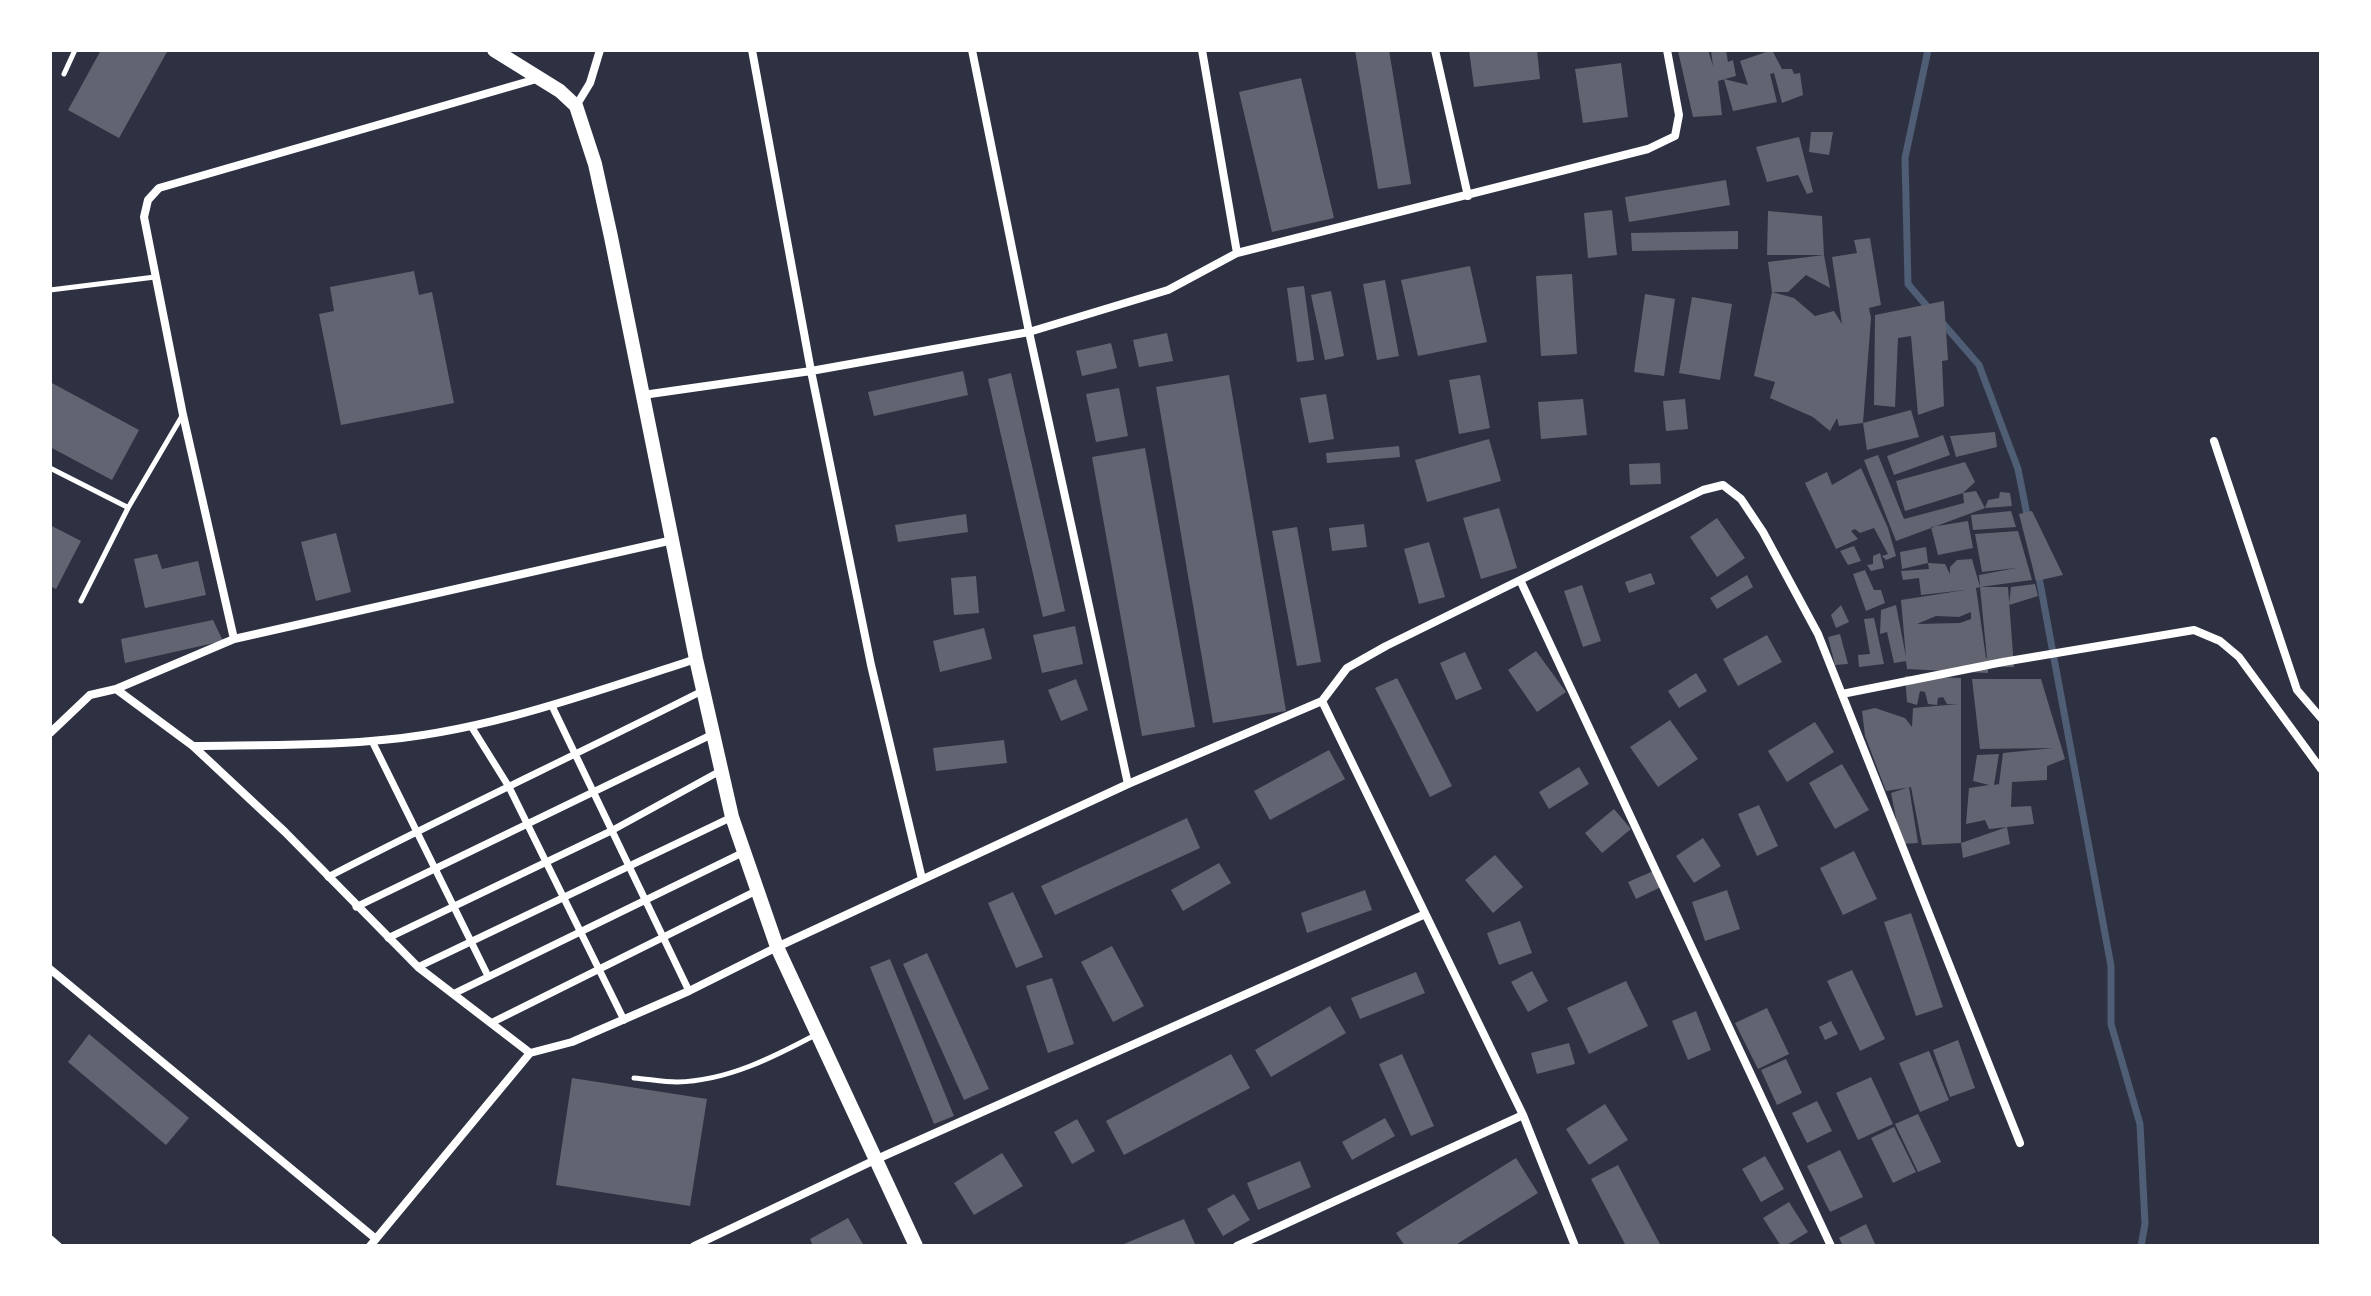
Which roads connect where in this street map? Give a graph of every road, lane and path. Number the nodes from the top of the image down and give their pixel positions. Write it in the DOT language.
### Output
graph roads {
  1 [pos="75,50"];
  2 [pos="494,50"];
  3 [pos="600,50"];
  4 [pos="752,50"];
  5 [pos="972,50"];
  6 [pos="1202,50"];
  7 [pos="1435,50"];
  8 [pos="1667,50"];
  9 [pos="64,74"];
  10 [pos="540,78"];
  11 [pos="576,106"];
  12 [pos="1468,196"];
  13 [pos="1237,253"];
  14 [pos="156,277"];
  15 [pos="50,290"];
  16 [pos="1029,332"];
  17 [pos="811,371"];
  18 [pos="643,395"];
  19 [pos="183,415"];
  20 [pos="2214,441"];
  21 [pos="50,468"];
  22 [pos="128,508"];
  23 [pos="673,540"];
  24 [pos="1521,582"];
  25 [pos="81,601"];
  26 [pos="234,639"];
  27 [pos="696,659"];
  28 [pos="116,689"];
  29 [pos="703,691"];
  30 [pos="1842,694"];
  31 [pos="1322,701"];
  32 [pos="552,706"];
  33 [pos="2321,718"];
  34 [pos="471,726"];
  35 [pos="50,733"];
  36 [pos="713,734"];
  37 [pos="372,741"];
  38 [pos="193,746"];
  39 [pos="575,756"];
  40 [pos="2321,769"];
  41 [pos="722,770"];
  42 [pos="1128,784"];
  43 [pos="509,787"];
  44 [pos="593,794"];
  45 [pos="732,817"];
  46 [pos="528,824"];
  47 [pos="418,830"];
  48 [pos="611,831"];
  49 [pos="744,852"];
  50 [pos="545,861"];
  51 [pos="436,868"];
  52 [pos="629,868"];
  53 [pos="328,877"];
  54 [pos="922,879"];
  55 [pos="756,891"];
  56 [pos="564,899"];
  57 [pos="645,902"];
  58 [pos="454,905"];
  59 [pos="356,907"];
  60 [pos="1423,915"];
  61 [pos="580,933"];
  62 [pos="388,938"];
  63 [pos="663,939"];
  64 [pos="473,943"];
  65 [pos="777,947"];
  66 [pos="418,967"];
  67 [pos="50,969"];
  68 [pos="598,970"];
  69 [pos="488,976"];
  70 [pos="689,991"];
  71 [pos="453,994"];
  72 [pos="624,1020"];
  73 [pos="491,1023"];
  74 [pos="818,1034"];
  75 [pos="530,1053"];
  76 [pos="634,1078"];
  77 [pos="1523,1115"];
  78 [pos="2020,1143"];
  79 [pos="877,1159"];
  80 [pos="50,1239"];
  81 [pos="373,1242"];
  82 [pos="58,1246"];
  83 [pos="694,1246"];
  84 [pos="916,1246"];
  85 [pos="1237,1246"];
  86 [pos="1575,1246"];
  87 [pos="1831,1246"];
  1 -- 9 [label="lane"];
  2 -- 10 [label="street"];
  3 -- 11 [label="street"];
  4 -- 17 [label="street"];
  5 -- 16 [label="street"];
  6 -- 13 [label="street"];
  7 -- 12 [label="street"];
  8 -- 12 [label="street"];
  10 -- 11 [label="street"];
  10 -- 14 [label="street"];
  11 -- 18 [label="street"];
  12 -- 13 [label="street"];
  13 -- 16 [label="street"];
  14 -- 15 [label="lane"];
  14 -- 19 [label="street"];
  16 -- 17 [label="street"];
  16 -- 42 [label="street"];
  17 -- 18 [label="street"];
  17 -- 54 [label="street"];
  18 -- 23 [label="street"];
  19 -- 22 [label="lane"];
  19 -- 26 [label="street"];
  20 -- 33 [label="street"];
  21 -- 22 [label="lane"];
  22 -- 25 [label="lane"];
  23 -- 26 [label="street"];
  23 -- 27 [label="street"];
  24 -- 30 [label="street"];
  24 -- 31 [label="street"];
  24 -- 87 [label="street"];
  26 -- 28 [label="street"];
  27 -- 29 [label="street"];
  27 -- 32 [label="street"];
  28 -- 35 [label="street"];
  28 -- 38 [label="street"];
  29 -- 36 [label="street"];
  29 -- 39 [label="street"];
  30 -- 40 [label="street"];
  30 -- 78 [label="street"];
  31 -- 42 [label="street"];
  31 -- 60 [label="street"];
  32 -- 34 [label="street"];
  32 -- 39 [label="street"];
  34 -- 37 [label="street"];
  34 -- 43 [label="street"];
  36 -- 41 [label="street"];
  36 -- 44 [label="street"];
  37 -- 38 [label="street"];
  37 -- 47 [label="street"];
  38 -- 53 [label="street"];
  39 -- 43 [label="street"];
  39 -- 44 [label="street"];
  41 -- 45 [label="street"];
  41 -- 48 [label="street"];
  42 -- 54 [label="street"];
  43 -- 46 [label="street"];
  43 -- 47 [label="street"];
  44 -- 46 [label="street"];
  44 -- 48 [label="street"];
  45 -- 49 [label="street"];
  45 -- 52 [label="street"];
  46 -- 50 [label="street"];
  46 -- 51 [label="street"];
  47 -- 51 [label="street"];
  47 -- 53 [label="street"];
  48 -- 50 [label="street"];
  48 -- 52 [label="street"];
  49 -- 55 [label="street"];
  49 -- 57 [label="street"];
  50 -- 56 [label="street"];
  50 -- 58 [label="street"];
  51 -- 58 [label="street"];
  51 -- 59 [label="street"];
  52 -- 56 [label="street"];
  52 -- 57 [label="street"];
  53 -- 59 [label="street"];
  54 -- 65 [label="street"];
  55 -- 63 [label="street"];
  55 -- 65 [label="street"];
  56 -- 61 [label="street"];
  56 -- 64 [label="street"];
  57 -- 61 [label="street"];
  57 -- 63 [label="street"];
  58 -- 62 [label="street"];
  58 -- 64 [label="street"];
  59 -- 62 [label="street"];
  60 -- 77 [label="street"];
  60 -- 79 [label="street"];
  61 -- 68 [label="street"];
  61 -- 69 [label="street"];
  62 -- 66 [label="street"];
  63 -- 68 [label="street"];
  63 -- 70 [label="street"];
  64 -- 66 [label="street"];
  64 -- 69 [label="street"];
  65 -- 70 [label="street"];
  65 -- 74 [label="street"];
  66 -- 71 [label="street"];
  67 -- 81 [label="street"];
  68 -- 72 [label="street"];
  68 -- 73 [label="street"];
  69 -- 71 [label="street"];
  70 -- 72 [label="street"];
  71 -- 73 [label="street"];
  72 -- 75 [label="street"];
  73 -- 75 [label="street"];
  74 -- 76 [label="lane"];
  74 -- 79 [label="street"];
  75 -- 81 [label="street"];
  77 -- 85 [label="street"];
  77 -- 86 [label="street"];
  79 -- 83 [label="street"];
  79 -- 84 [label="street"];
  80 -- 82 [label="street"];
}
